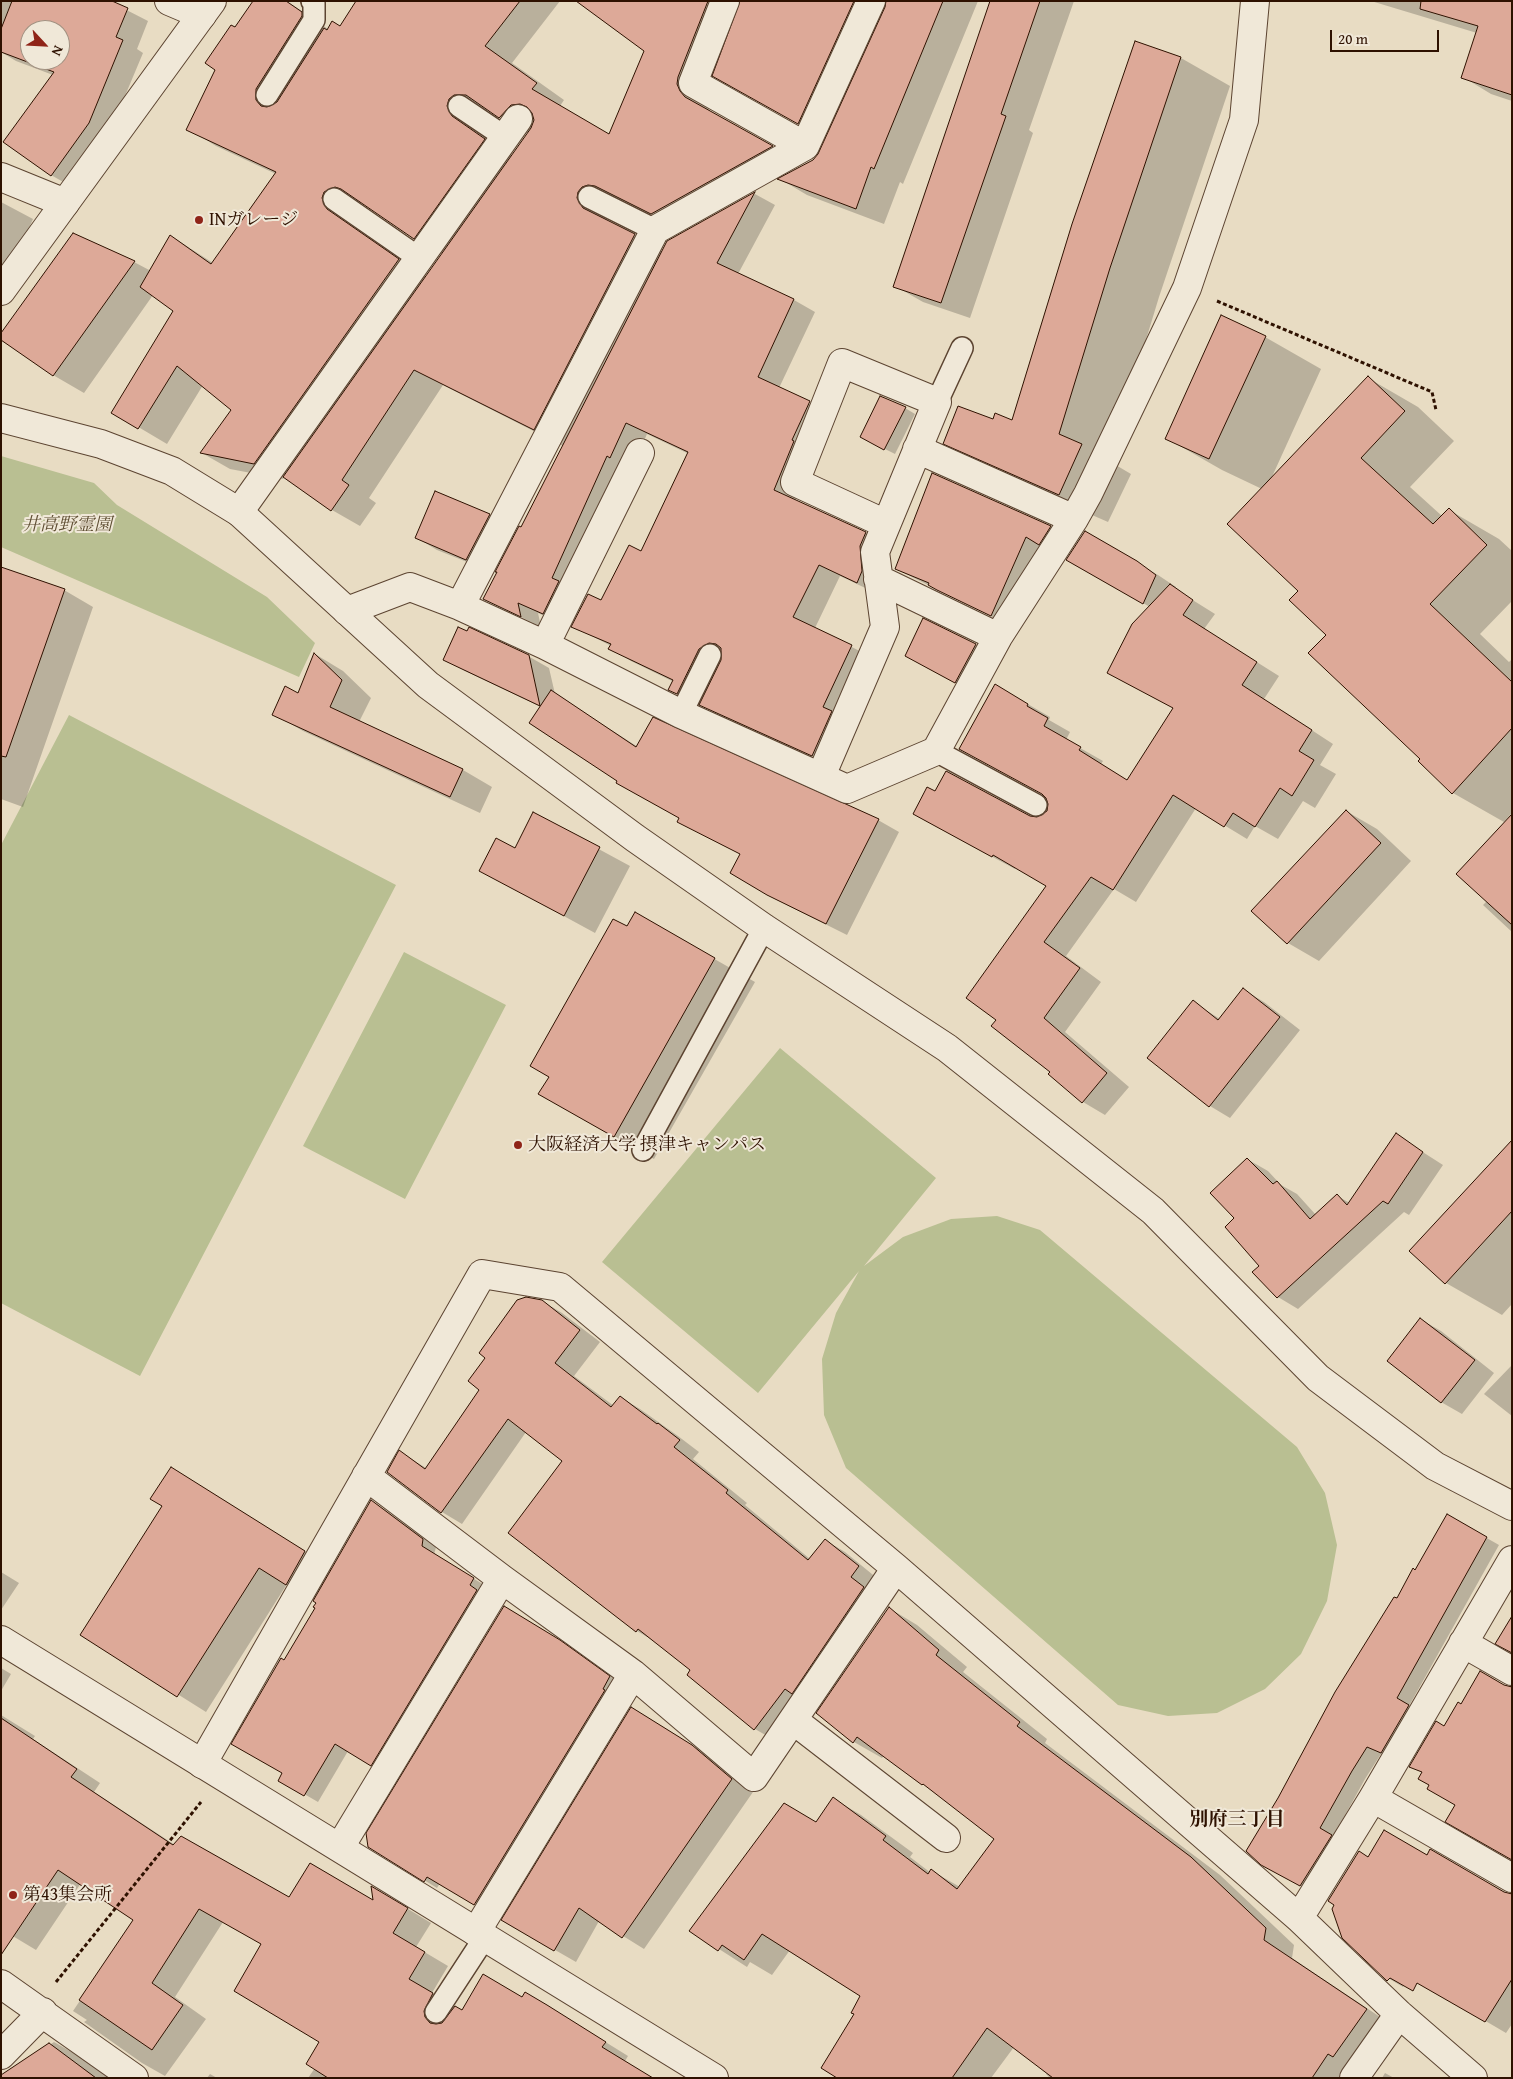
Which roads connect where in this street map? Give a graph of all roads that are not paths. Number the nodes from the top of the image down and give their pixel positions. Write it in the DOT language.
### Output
graph roads {
  1 [pos="169,1"];
  2 [pos="312,1"];
  3 [pos="725,1"];
  4 [pos="871,1"];
  5 [pos="1255,1"];
  6 [pos="207,8"];
  7 [pos="267,95"];
  8 [pos="459,106"];
  9 [pos="512,128"];
  10 [pos="805,146"];
  11 [pos="1,178"];
  12 [pos="589,198"];
  13 [pos="334,199"];
  14 [pos="65,203"];
  15 [pos="655,230"];
  16 [pos="420,258"];
  17 [pos="1,290"];
  18 [pos="962,348"];
  19 [pos="937,402"];
  20 [pos="1,418"];
  21 [pos="917,449"];
  22 [pos="640,453"];
  23 [pos="238,512"];
  24 [pos="1074,519"];
  25 [pos="886,524"];
  26 [pos="878,579"];
  27 [pos="460,606"];
  28 [pos="346,611"];
  29 [pos="998,637"];
  30 [pos="544,645"];
  31 [pos="710,655"];
  32 [pos="681,714"];
  33 [pos="936,750"];
  34 [pos="821,776"];
  35 [pos="1036,806"];
  36 [pos="764,928"];
  37 [pos="643,1150"];
  38 [pos="366,1476"];
  39 [pos="1512,1506"];
  40 [pos="1512,1560"];
  41 [pos="896,1568"];
  42 [pos="502,1579"];
  43 [pos="1,1640"];
  44 [pos="1463,1643"];
  45 [pos="1512,1671"];
  46 [pos="633,1674"];
  47 [pos="793,1720"];
  48 [pos="211,1770"];
  49 [pos="1373,1798"];
  50 [pos="946,1838"];
  51 [pos="340,1847"];
  52 [pos="1512,1878"];
  53 [pos="1300,1918"];
  54 [pos="481,1934"];
  55 [pos="1,1984"];
  56 [pos="40,2010"];
  57 [pos="436,2012"];
  58 [pos="1399,2014"];
  59 [pos="1,2055"];
  60 [pos="134,2078"];
  61 [pos="714,2078"];
  62 [pos="1354,2078"];
  63 [pos="1473,2078"];
  1 -- 6 [label="street"];
  2 -- 7 [label="lane"];
  3 -- 10 [label="street"];
  4 -- 10 [label="street"];
  5 -- 24 [label="street"];
  6 -- 14 [label="street"];
  8 -- 9 [label="lane"];
  9 -- 16 [label="street"];
  10 -- 15 [label="street"];
  11 -- 14 [label="street"];
  12 -- 15 [label="lane"];
  13 -- 16 [label="lane"];
  14 -- 17 [label="street"];
  15 -- 27 [label="street"];
  16 -- 23 [label="street"];
  18 -- 19 [label="lane"];
  19 -- 21 [label="street"];
  19 -- 25 [label="street"];
  20 -- 23 [label="street"];
  21 -- 24 [label="street"];
  21 -- 25 [label="street"];
  22 -- 30 [label="street"];
  23 -- 28 [label="street"];
  24 -- 29 [label="street"];
  25 -- 26 [label="street"];
  26 -- 29 [label="street"];
  26 -- 34 [label="street"];
  27 -- 28 [label="street"];
  27 -- 30 [label="street"];
  28 -- 36 [label="street"];
  29 -- 33 [label="street"];
  30 -- 32 [label="street"];
  31 -- 32 [label="lane"];
  32 -- 34 [label="street"];
  33 -- 34 [label="street"];
  33 -- 35 [label="lane"];
  36 -- 37 [label="lane"];
  36 -- 39 [label="street"];
  38 -- 41 [label="street"];
  38 -- 42 [label="street"];
  38 -- 48 [label="street"];
  40 -- 44 [label="street"];
  41 -- 47 [label="street"];
  41 -- 53 [label="street"];
  42 -- 46 [label="street"];
  42 -- 51 [label="street"];
  43 -- 48 [label="street"];
  44 -- 45 [label="street"];
  44 -- 49 [label="street"];
  46 -- 47 [label="street"];
  46 -- 54 [label="street"];
  47 -- 50 [label="street"];
  48 -- 51 [label="street"];
  49 -- 52 [label="street"];
  49 -- 53 [label="street"];
  51 -- 54 [label="street"];
  53 -- 58 [label="street"];
  54 -- 57 [label="lane"];
  54 -- 61 [label="street"];
  55 -- 56 [label="street"];
  56 -- 59 [label="street"];
  56 -- 60 [label="street"];
  58 -- 62 [label="street"];
  58 -- 63 [label="street"];
}
